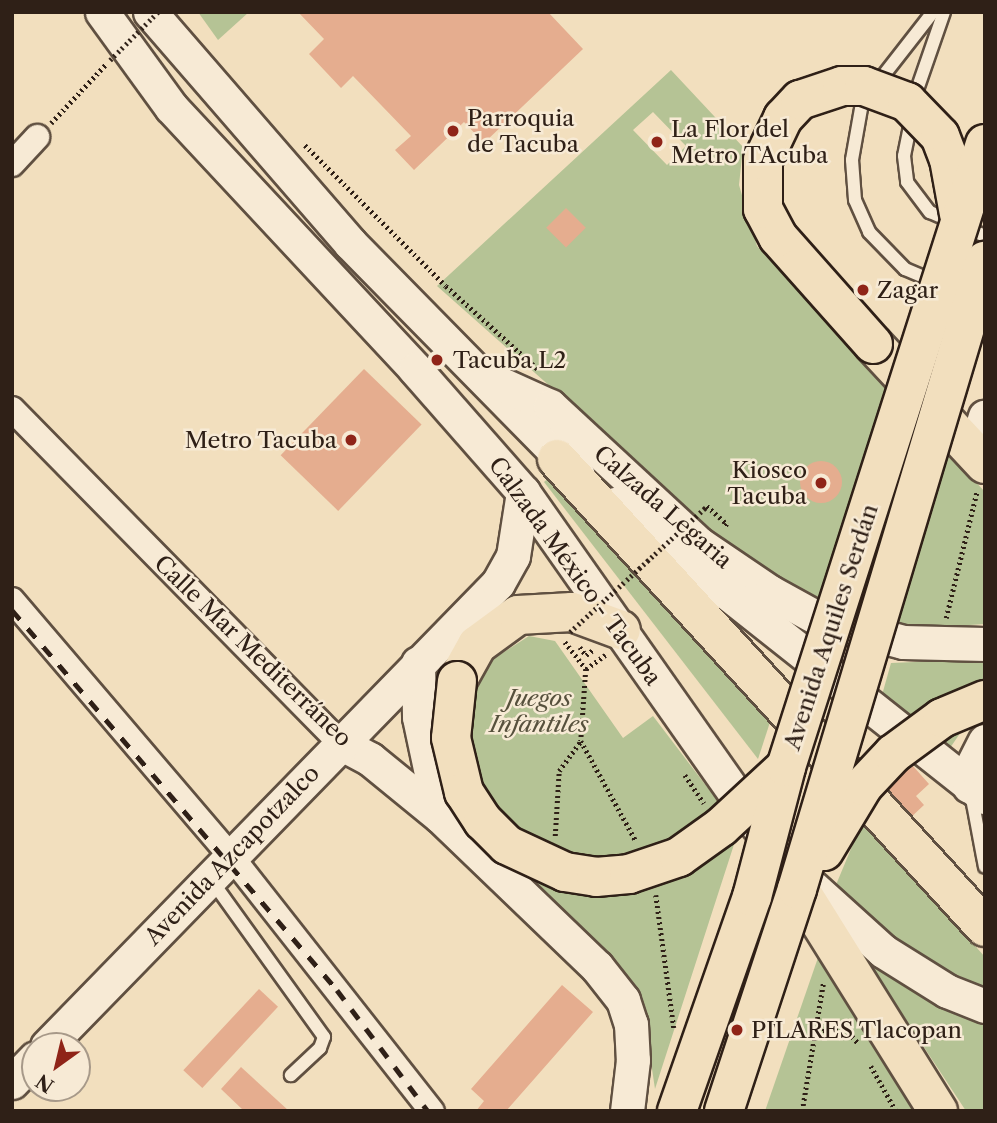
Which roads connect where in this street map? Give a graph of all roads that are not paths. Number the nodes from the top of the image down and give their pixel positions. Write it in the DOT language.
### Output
graph roads {
  1 [pos="102,12"];
  2 [pos="150,12"];
  3 [pos="933,12"];
  4 [pos="944,12"];
  5 [pos="37,137"];
  6 [pos="985,144"];
  7 [pos="12,164"];
  8 [pos="972,230"];
  9 [pos="985,261"];
  10 [pos="985,299"];
  11 [pos="473,372"];
  12 [pos="17,423"];
  13 [pos="982,449"];
  14 [pos="557,459"];
  15 [pos="523,492"];
  16 [pos="12,600"];
  17 [pos="621,630"];
  18 [pos="985,644"];
  19 [pos="418,663"];
  20 [pos="985,700"];
  21 [pos="985,741"];
  22 [pos="340,743"];
  23 [pos="786,766"];
  24 [pos="977,792"];
  25 [pos="440,816"];
  26 [pos="778,855"];
  27 [pos="221,867"];
  28 [pos="985,867"];
  29 [pos="786,924"];
  30 [pos="985,927"];
  31 [pos="985,1006"];
  32 [pos="61,1032"];
  33 [pos="740,1067"];
  34 [pos="291,1075"];
  35 [pos="922,1107"];
  36 [pos="432,1111"];
  37 [pos="627,1111"];
  38 [pos="677,1111"];
  39 [pos="724,1111"];
  40 [pos="731,1111"];
  1 -- 15 [label="main road, Calzada México - Tacuba"];
  2 -- 11 [label="main road, Calzada México - Tacuba"];
  3 -- 10 [label="lane"];
  4 -- 8 [label="lane"];
  5 -- 7 [label="street"];
  6 -- 8 [label="highway, Avenida Aquiles Serdán, bridge"];
  8 -- 13 [label="highway, bridge"];
  8 -- 23 [label="highway, Avenida Aquiles Serdán, bridge"];
  9 -- 29 [label="highway, Avenida Aquiles Serdán, bridge"];
  11 -- 14 [label="main road, Calzada México - Tacuba"];
  11 -- 18 [label="main road, Calzada Legaria"];
  12 -- 22 [label="street, Calle Mar Mediterráneo"];
  14 -- 24 [label="main road, Calzada México - Tacuba"];
  14 -- 30 [label="highway"];
  15 -- 17 [label="main road, Calzada México - Tacuba"];
  15 -- 19 [label="main road, Avenida Azcapotzalco"];
  16 -- 27 [label="street"];
  17 -- 23 [label="highway, bridge"];
  17 -- 26 [label="main road, Calzada México - Tacuba"];
  19 -- 22 [label="main road, Avenida Azcapotzalco"];
  19 -- 25 [label="main road"];
  20 -- 29 [label="highway, bridge"];
  21 -- 24 [label="main road"];
  22 -- 25 [label="main road, Calle Mar Mediterráneo"];
  22 -- 27 [label="main road, Avenida Azcapotzalco"];
  23 -- 38 [label="highway, Avenida Aquiles Serdán, bridge"];
  24 -- 28 [label="lane"];
  25 -- 37 [label="main road, Calle Mar Mediterráneo"];
  26 -- 31 [label="main road, Calzada México - Tacuba"];
  26 -- 35 [label="highway"];
  27 -- 32 [label="main road, Avenida Azcapotzalco"];
  27 -- 34 [label="lane"];
  27 -- 36 [label="street"];
  29 -- 33 [label="highway, Avenida Aquiles Serdán, bridge"];
  33 -- 39 [label="highway, Avenida Aquiles Serdán, bridge"];
  33 -- 40 [label="highway, bridge"];
}
